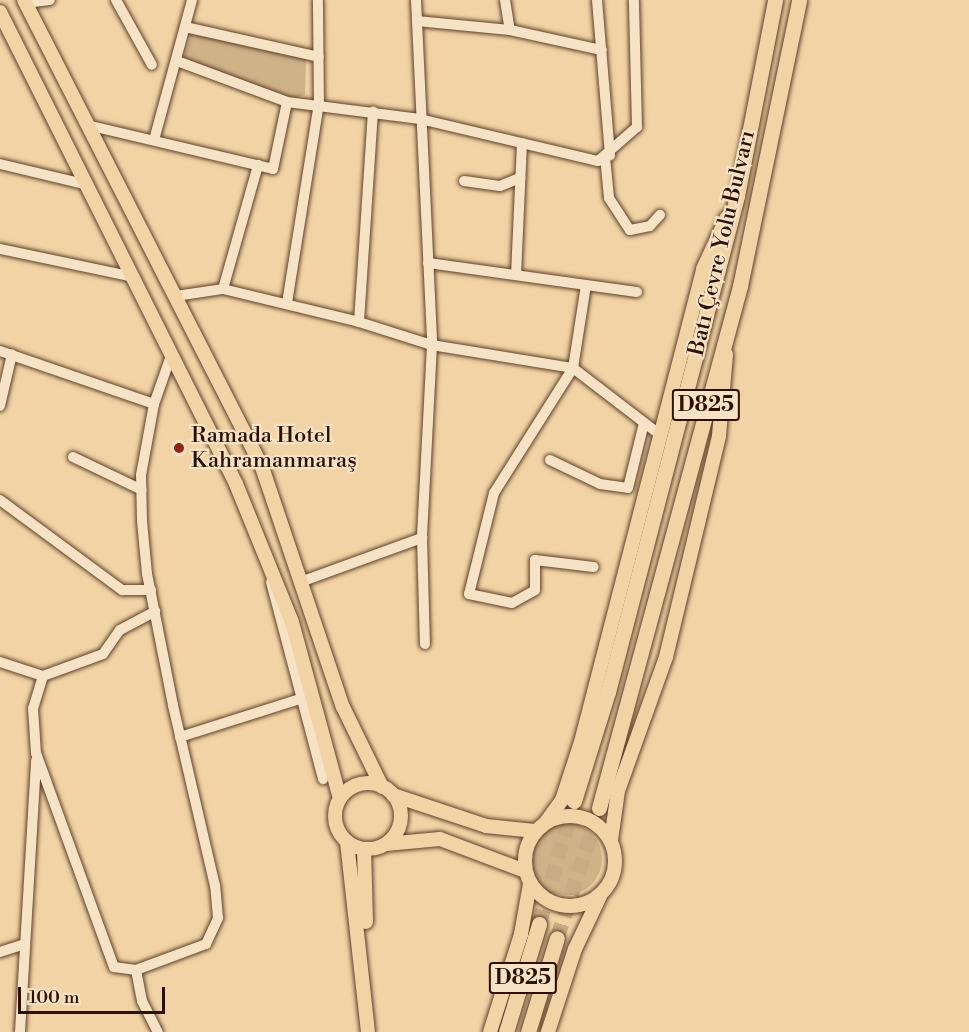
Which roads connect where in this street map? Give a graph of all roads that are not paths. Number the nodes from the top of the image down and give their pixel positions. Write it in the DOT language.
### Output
graph roads {
  1 [pos="50,0"];
  2 [pos="116,0"];
  3 [pos="192,0"];
  4 [pos="318,0"];
  5 [pos="416,0"];
  6 [pos="505,0"];
  7 [pos="597,0"];
  8 [pos="634,0"];
  9 [pos="775,0"];
  10 [pos="799,0"];
  11 [pos="25,2"];
  12 [pos="0,12"];
  13 [pos="417,21"];
  14 [pos="185,27"];
  15 [pos="510,30"];
  16 [pos="602,50"];
  17 [pos="319,57"];
  18 [pos="177,61"];
  19 [pos="152,65"];
  20 [pos="287,102"];
  21 [pos="319,104"];
  22 [pos="374,111"];
  23 [pos="420,119"];
  24 [pos="87,125"];
  25 [pos="154,140"];
  26 [pos="522,143"];
  27 [pos="607,156"];
  28 [pos="0,164"];
  29 [pos="258,165"];
  30 [pos="520,178"];
  31 [pos="464,181"];
  32 [pos="88,185"];
  33 [pos="737,196"];
  34 [pos="660,215"];
  35 [pos="0,249"];
  36 [pos="428,263"];
  37 [pos="516,275"];
  38 [pos="134,277"];
  39 [pos="586,285"];
  40 [pos="223,290"];
  41 [pos="637,292"];
  42 [pos="176,296"];
  43 [pos="287,303"];
  44 [pos="729,318"];
  45 [pos="359,322"];
  46 [pos="432,345"];
  47 [pos="0,351"];
  48 [pos="172,352"];
  49 [pos="12,354"];
  50 [pos="573,368"];
  51 [pos="154,404"];
  52 [pos="0,405"];
  53 [pos="644,423"];
  54 [pos="659,434"];
  55 [pos="73,457"];
  56 [pos="550,460"];
  57 [pos="142,490"];
  58 [pos="0,500"];
  59 [pos="422,538"];
  60 [pos="268,561"];
  61 [pos="594,567"];
  62 [pos="303,581"];
  63 [pos="151,590"];
  64 [pos="154,611"];
  65 [pos="425,644"];
  66 [pos="0,662"];
  67 [pos="43,676"];
  68 [pos="303,698"];
  69 [pos="180,738"];
  70 [pos="36,753"];
  71 [pos="323,779"];
  72 [pos="387,791"];
  73 [pos="340,799"];
  74 [pos="574,801"];
  75 [pos="599,808"];
  76 [pos="541,826"];
  77 [pos="610,840"];
  78 [pos="347,842"];
  79 [pos="386,844"];
  80 [pos="364,849"];
  81 [pos="528,877"];
  82 [pos="600,896"];
  83 [pos="539,924"];
  84 [pos="557,938"];
  85 [pos="24,944"];
  86 [pos="0,952"];
  87 [pos="136,970"];
  88 [pos="20,1032"];
  89 [pos="158,1032"];
  90 [pos="368,1032"];
  91 [pos="374,1032"];
  92 [pos="490,1032"];
  93 [pos="507,1032"];
  94 [pos="528,1032"];
  95 [pos="549,1032"];
  1 -- 11 [label="street"];
  2 -- 19 [label="street"];
  3 -- 14 [label="street"];
  4 -- 17 [label="street"];
  5 -- 13 [label="street"];
  6 -- 15 [label="street"];
  7 -- 16 [label="street"];
  8 -- 27 [label="street"];
  9 -- 33 [label="highway, Batı Çevre Yolu Bulvarı / D825"];
  10 -- 44 [label="highway, Batı Çevre Yolu Bulvarı / D825"];
  11 -- 24 [label="main road"];
  12 -- 32 [label="main road"];
  13 -- 15 [label="street"];
  13 -- 23 [label="street"];
  14 -- 17 [label="street"];
  14 -- 18 [label="street"];
  15 -- 16 [label="street"];
  16 -- 27 [label="street"];
  17 -- 21 [label="street"];
  18 -- 20 [label="street"];
  18 -- 25 [label="street"];
  20 -- 21 [label="street"];
  20 -- 29 [label="street"];
  21 -- 22 [label="street"];
  21 -- 43 [label="street"];
  22 -- 23 [label="street"];
  22 -- 45 [label="street"];
  23 -- 26 [label="street"];
  23 -- 36 [label="street"];
  24 -- 25 [label="street"];
  24 -- 42 [label="main road"];
  25 -- 29 [label="street"];
  26 -- 27 [label="street"];
  26 -- 30 [label="street"];
  27 -- 34 [label="street"];
  28 -- 32 [label="street"];
  29 -- 40 [label="street"];
  30 -- 31 [label="street"];
  30 -- 37 [label="street"];
  32 -- 38 [label="main road"];
  33 -- 54 [label="main road"];
  33 -- 74 [label="highway, Batı Çevre Yolu Bulvarı / D825"];
  35 -- 38 [label="street"];
  36 -- 37 [label="street"];
  36 -- 46 [label="street"];
  37 -- 39 [label="street"];
  38 -- 48 [label="main road"];
  39 -- 41 [label="street"];
  39 -- 50 [label="street"];
  40 -- 42 [label="street"];
  40 -- 43 [label="street"];
  42 -- 62 [label="main road"];
  43 -- 45 [label="street"];
  44 -- 75 [label="highway, Batı Çevre Yolu Bulvarı / D825"];
  44 -- 77 [label="main road"];
  45 -- 46 [label="street"];
  46 -- 50 [label="street"];
  46 -- 59 [label="street"];
  47 -- 49 [label="street"];
  48 -- 51 [label="street"];
  48 -- 60 [label="main road"];
  49 -- 51 [label="street"];
  49 -- 52 [label="street"];
  50 -- 53 [label="street"];
  50 -- 61 [label="street"];
  51 -- 57 [label="street"];
  53 -- 54 [label="street"];
  53 -- 56 [label="street"];
  54 -- 76 [label="main road"];
  55 -- 57 [label="street"];
  57 -- 63 [label="street"];
  58 -- 63 [label="street"];
  59 -- 62 [label="street"];
  59 -- 65 [label="street"];
  60 -- 68 [label="street"];
  60 -- 73 [label="main road"];
  62 -- 72 [label="main road"];
  63 -- 64 [label="street"];
  64 -- 67 [label="street"];
  64 -- 69 [label="street"];
  66 -- 67 [label="street"];
  67 -- 70 [label="street"];
  68 -- 69 [label="street"];
  68 -- 71 [label="street"];
  69 -- 87 [label="street"];
  70 -- 85 [label="street"];
  70 -- 87 [label="street"];
  72 -- 73 [label="main road"];
  72 -- 76 [label="main road"];
  72 -- 79 [label="main road"];
  73 -- 78 [label="main road"];
  76 -- 77 [label="main road"];
  76 -- 81 [label="main road"];
  77 -- 82 [label="main road"];
  78 -- 80 [label="main road"];
  78 -- 90 [label="main road"];
  79 -- 80 [label="main road"];
  79 -- 81 [label="main road"];
  80 -- 91 [label="main road"];
  81 -- 82 [label="main road"];
  81 -- 92 [label="main road"];
  82 -- 95 [label="main road"];
  83 -- 93 [label="highway, D825"];
  84 -- 94 [label="highway, D825"];
  85 -- 86 [label="street"];
  85 -- 88 [label="street"];
  87 -- 89 [label="street"];
}
